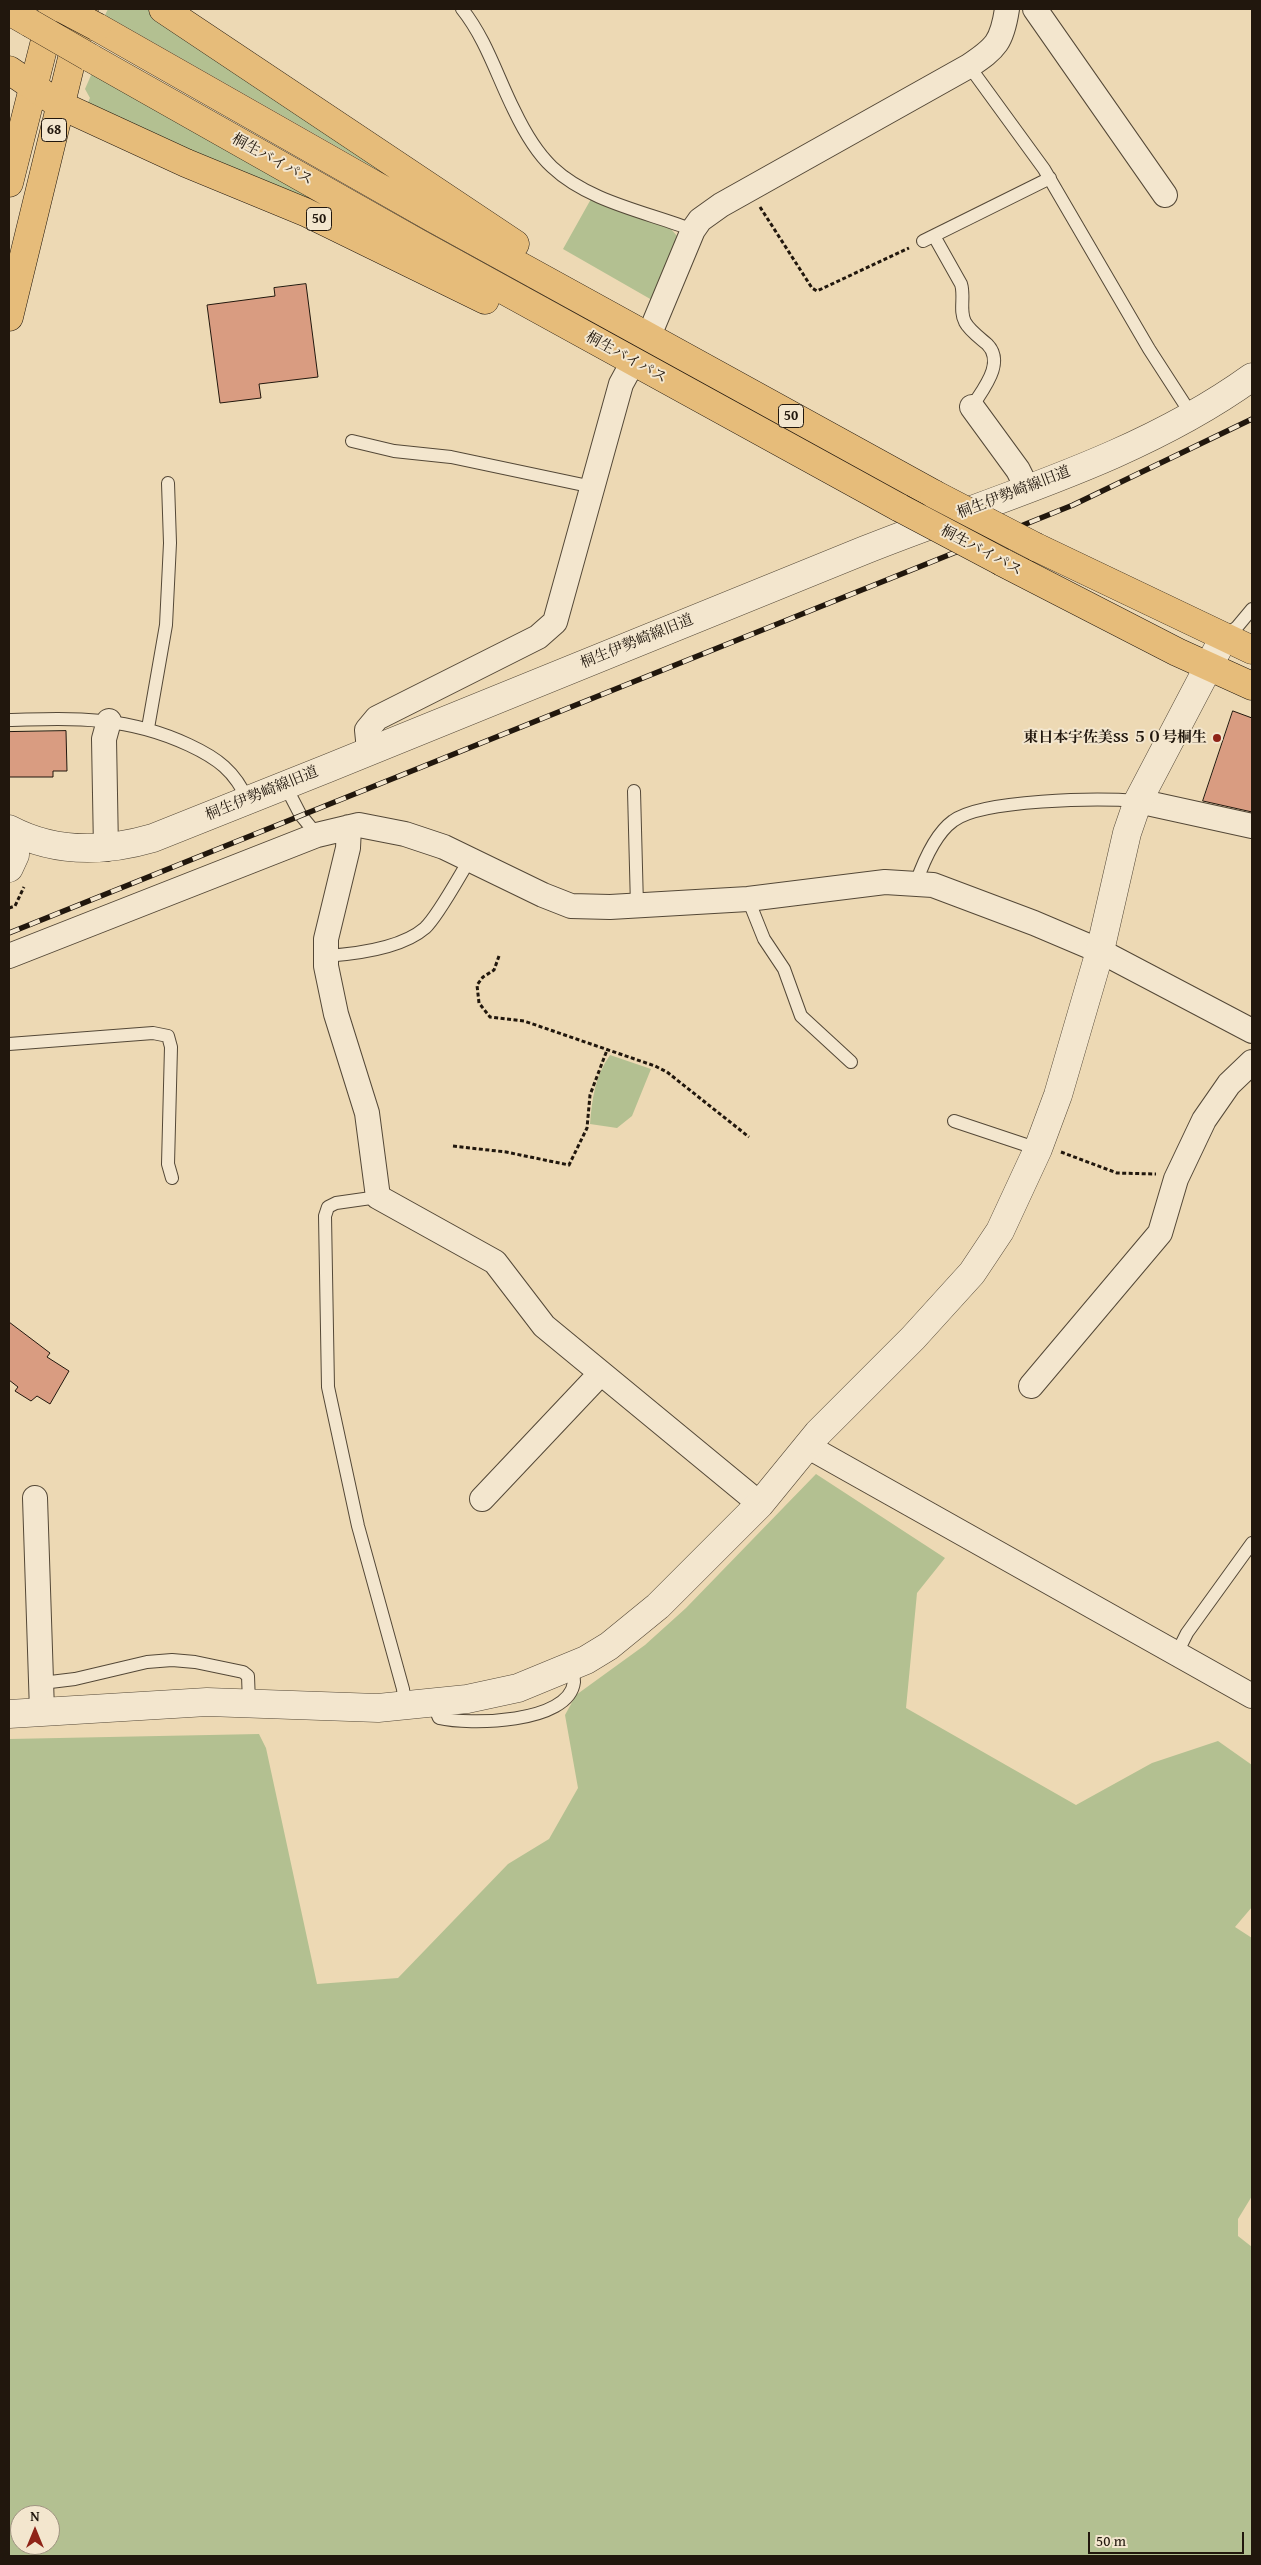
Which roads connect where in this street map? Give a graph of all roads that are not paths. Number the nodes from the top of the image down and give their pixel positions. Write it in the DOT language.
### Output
graph roads {
  1 [pos="53,9"];
  2 [pos="63,9"];
  3 [pos="163,9"];
  4 [pos="462,9"];
  5 [pos="1007,9"];
  6 [pos="1035,9"];
  7 [pos="20,17"];
  8 [pos="90,18"];
  9 [pos="969,66"];
  10 [pos="9,70"];
  11 [pos="34,86"];
  12 [pos="60,105"];
  13 [pos="1050,178"];
  14 [pos="9,183"];
  15 [pos="1165,195"];
  16 [pos="694,230"];
  17 [pos="9,317"];
  18 [pos="648,338"];
  19 [pos="633,362"];
  20 [pos="1252,377"];
  21 [pos="972,407"];
  22 [pos="1191,414"];
  23 [pos="352,441"];
  24 [pos="168,483"];
  25 [pos="593,487"];
  26 [pos="1027,488"];
  27 [pos="1252,609"];
  28 [pos="1224,637"];
  29 [pos="1252,650"];
  30 [pos="1207,667"];
  31 [pos="1252,686"];
  32 [pos="9,720"];
  33 [pos="109,720"];
  34 [pos="148,728"];
  35 [pos="369,750"];
  36 [pos="285,785"];
  37 [pos="634,791"];
  38 [pos="248,800"];
  39 [pos="1138,801"];
  40 [pos="1252,826"];
  41 [pos="349,827"];
  42 [pos="11,834"];
  43 [pos="317,835"];
  44 [pos="106,848"];
  45 [pos="470,859"];
  46 [pos="9,868"];
  47 [pos="916,883"];
  48 [pos="748,899"];
  49 [pos="637,906"];
  50 [pos="1100,952"];
  51 [pos="9,956"];
  52 [pos="326,956"];
  53 [pos="1252,1031"];
  54 [pos="9,1044"];
  55 [pos="851,1062"];
  56 [pos="1252,1062"];
  57 [pos="954,1121"];
  58 [pos="1039,1146"];
  59 [pos="172,1178"];
  60 [pos="378,1197"];
  61 [pos="601,1373"];
  62 [pos="1031,1386"];
  63 [pos="806,1446"];
  64 [pos="35,1498"];
  65 [pos="482,1499"];
  66 [pos="760,1504"];
  67 [pos="1252,1543"];
  68 [pos="1177,1653"];
  69 [pos="42,1683"];
  70 [pos="1252,1696"];
  71 [pos="248,1703"];
  72 [pos="405,1706"];
  73 [pos="42,1711"];
  74 [pos="9,1714"];
  1 -- 11 [label="main road, 68"];
  2 -- 8 [label="main road, 桐生バイパス / 50, bridge"];
  3 -- 18 [label="main road, 50"];
  4 -- 16 [label="lane"];
  5 -- 9 [label="street"];
  6 -- 15 [label="street"];
  7 -- 19 [label="main road, 桐生バイパス / 50, bridge"];
  8 -- 12 [label="main road, 68"];
  8 -- 18 [label="main road, 桐生バイパス / 50"];
  9 -- 13 [label="lane"];
  9 -- 16 [label="street"];
  10 -- 11 [label="main road, 50"];
  11 -- 12 [label="main road, 50"];
  11 -- 14 [label="main road, 68"];
  12 -- 17 [label="main road, 68"];
  12 -- 19 [label="main road, 50"];
  13 -- 21 [label="lane"];
  13 -- 22 [label="lane"];
  16 -- 18 [label="street"];
  18 -- 28 [label="main road, 桐生バイパス / 50, bridge"];
  19 -- 25 [label="street"];
  19 -- 30 [label="main road, 桐生バイパス / 50, bridge"];
  20 -- 22 [label="street, 桐生伊勢崎線旧道"];
  21 -- 26 [label="street"];
  22 -- 26 [label="street, 桐生伊勢崎線旧道"];
  23 -- 25 [label="lane"];
  24 -- 34 [label="lane"];
  25 -- 35 [label="street"];
  26 -- 35 [label="street, 桐生伊勢崎線旧道"];
  27 -- 28 [label="lane"];
  28 -- 29 [label="main road, 桐生バイパス / 50"];
  28 -- 30 [label="street"];
  30 -- 31 [label="main road, 桐生バイパス / 50"];
  30 -- 39 [label="street"];
  32 -- 33 [label="lane"];
  33 -- 34 [label="lane"];
  33 -- 44 [label="street"];
  34 -- 38 [label="lane"];
  35 -- 36 [label="street, 桐生伊勢崎線旧道"];
  36 -- 38 [label="street, 桐生伊勢崎線旧道"];
  36 -- 43 [label="lane"];
  37 -- 49 [label="lane"];
  38 -- 44 [label="street, 桐生伊勢崎線旧道"];
  39 -- 40 [label="street"];
  39 -- 47 [label="lane"];
  39 -- 50 [label="street"];
  41 -- 43 [label="street"];
  41 -- 45 [label="street"];
  41 -- 52 [label="street"];
  42 -- 44 [label="street, 桐生伊勢崎線旧道"];
  42 -- 46 [label="street"];
  43 -- 51 [label="street"];
  45 -- 49 [label="street"];
  45 -- 52 [label="lane"];
  47 -- 48 [label="street"];
  47 -- 50 [label="street"];
  48 -- 49 [label="street"];
  48 -- 55 [label="lane"];
  50 -- 53 [label="street"];
  50 -- 58 [label="street"];
  52 -- 60 [label="street"];
  54 -- 59 [label="lane"];
  56 -- 62 [label="street"];
  57 -- 58 [label="lane"];
  58 -- 63 [label="street"];
  60 -- 61 [label="street"];
  60 -- 72 [label="lane"];
  61 -- 65 [label="street"];
  61 -- 66 [label="street"];
  63 -- 66 [label="street"];
  63 -- 68 [label="street"];
  64 -- 69 [label="street"];
  66 -- 72 [label="street"];
  67 -- 68 [label="lane"];
  68 -- 70 [label="street"];
  69 -- 71 [label="lane"];
  69 -- 73 [label="street"];
  71 -- 72 [label="street"];
  71 -- 73 [label="street"];
  73 -- 74 [label="street"];
}
